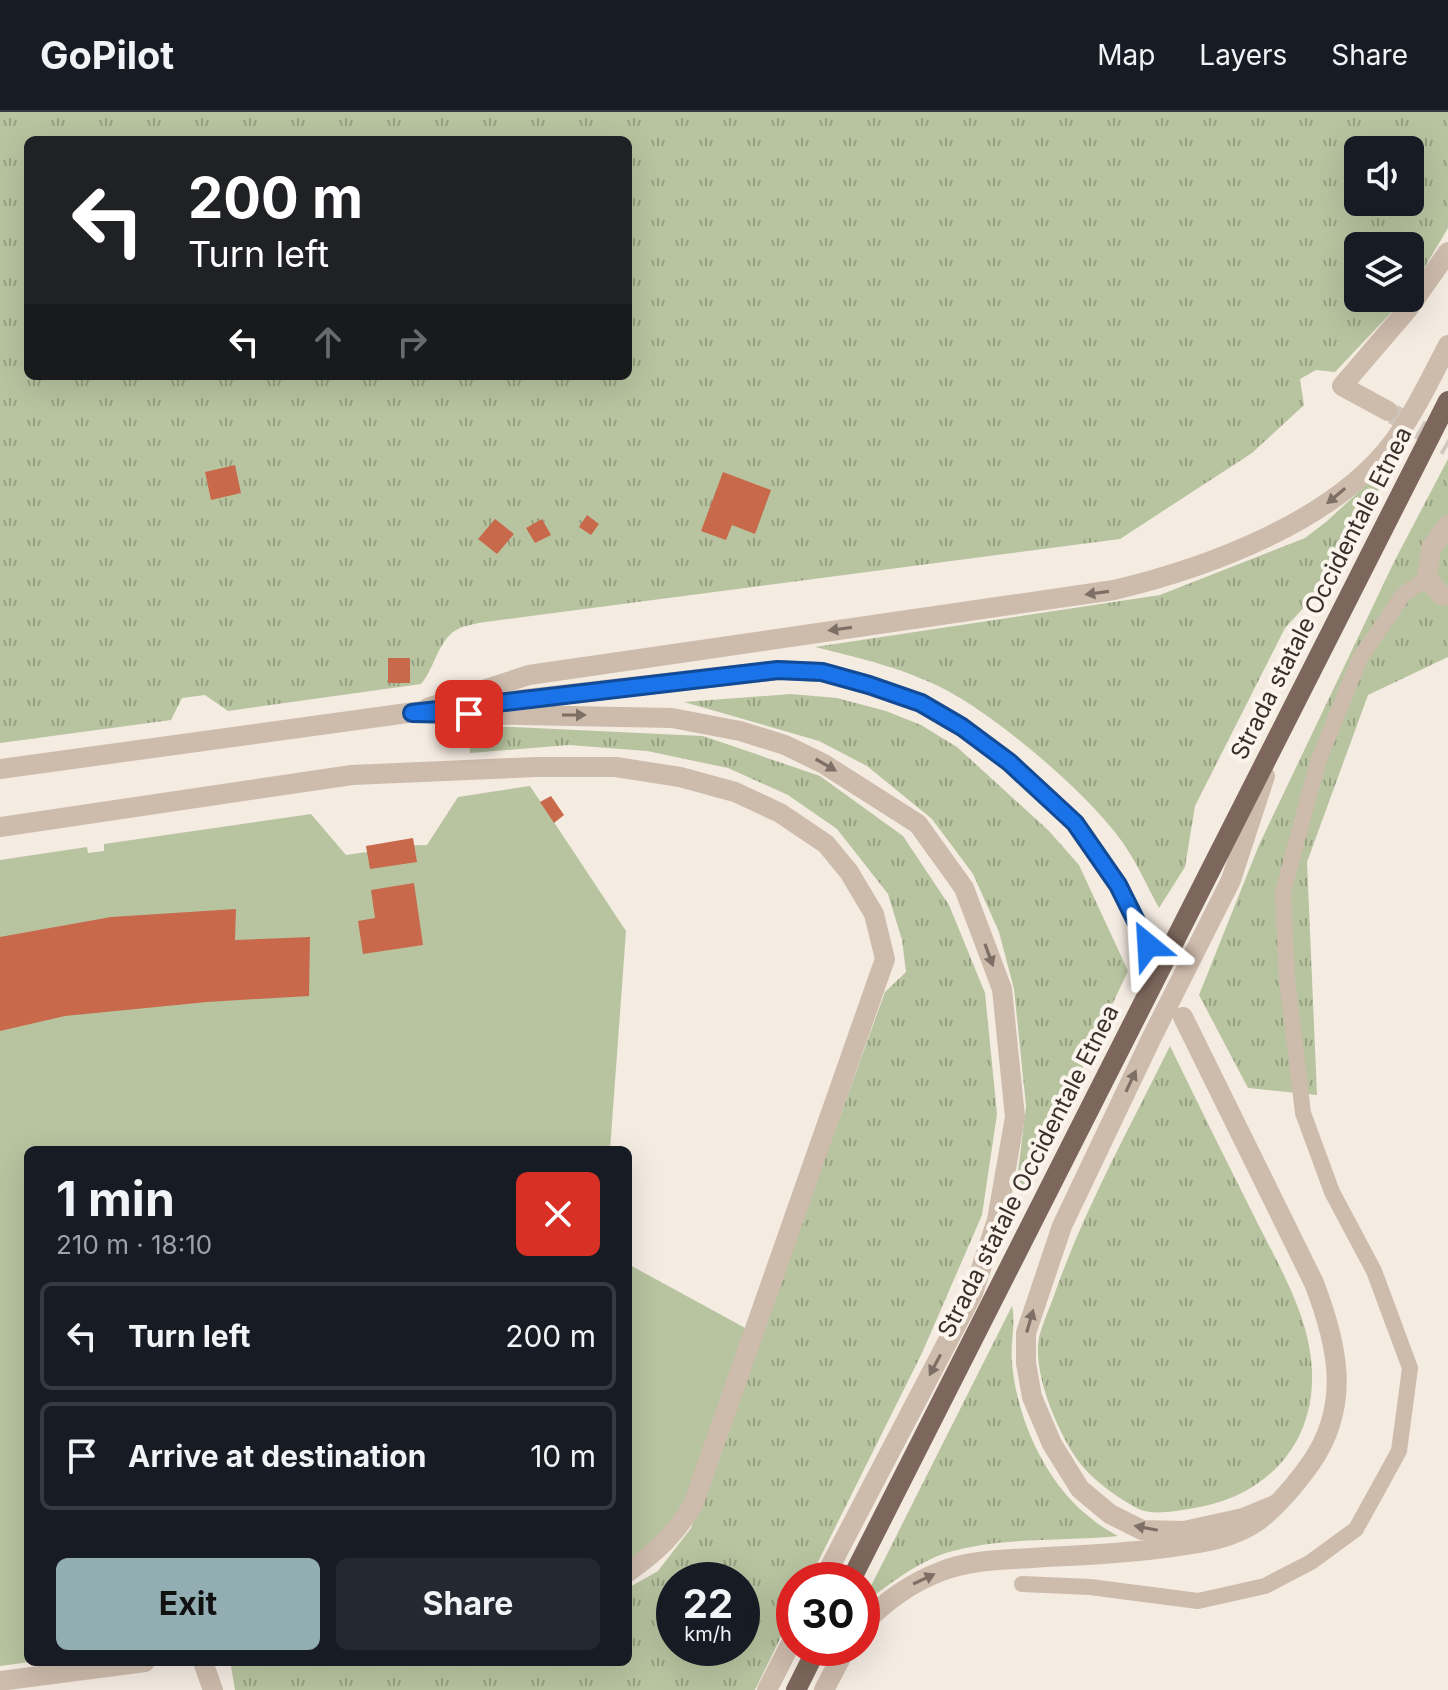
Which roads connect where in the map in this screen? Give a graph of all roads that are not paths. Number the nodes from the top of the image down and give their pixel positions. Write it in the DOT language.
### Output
graph roads {
  1 [pos="1448,252"];
  2 [pos="1448,345"];
  3 [pos="1448,401"];
  4 [pos="1388,411"];
  5 [pos="1448,525"];
  6 [pos="1427,578"];
  7 [pos="1448,596"];
  8 [pos="412,713"];
  9 [pos="1278,737"];
  10 [pos="0,769"];
  11 [pos="0,827"];
  12 [pos="1148,945"];
  13 [pos="1183,1017"];
  14 [pos="1275,1505"];
  15 [pos="832,1562"];
  16 [pos="860,1562"];
  17 [pos="632,1569"];
  18 [pos="1022,1584"];
  19 [pos="880,1606"];
  20 [pos="114,1666"];
  21 [pos="204,1666"];
  22 [pos="779,1666"];
  23 [pos="808,1666"];
  24 [pos="837,1666"];
  25 [pos="0,1681"];
  26 [pos="213,1690"];
  27 [pos="767,1690"];
  28 [pos="796,1690"];
  29 [pos="824,1690"];
  1 -- 4 [label="street"];
  2 -- 8 [label="street, one-way"];
  3 -- 9 [label="main road, Strada statale Occidentale Etnea"];
  5 -- 6 [label="street"];
  6 -- 7 [label="street"];
  6 -- 18 [label="lane"];
  8 -- 10 [label="street"];
  8 -- 12 [label="street"];
  8 -- 15 [label="street, one-way"];
  14 -- 9 [label="street, one-way"];
  9 -- 16 [label="main road, Strada statale Occidentale Etnea"];
  11 -- 17 [label="street"];
  13 -- 14 [label="street"];
  19 -- 14 [label="street, one-way"];
  20 -- 25 [label="street"];
  21 -- 26 [label="street"];
  22 -- 27 [label="street"];
  23 -- 28 [label="main road"];
  24 -- 29 [label="street"];
}
